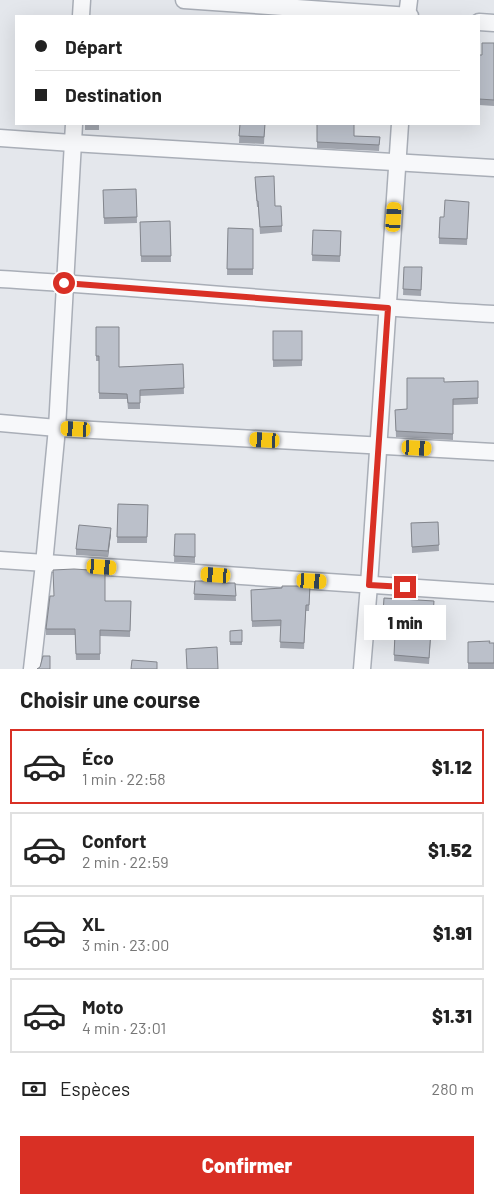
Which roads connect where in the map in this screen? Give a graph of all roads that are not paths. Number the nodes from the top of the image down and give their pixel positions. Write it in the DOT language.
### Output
graph roads {
  1 [pos="82,0"];
  2 [pos="184,0"];
  3 [pos="408,0"];
  4 [pos="81,15"];
  5 [pos="394,15"];
  6 [pos="408,15"];
  7 [pos="480,22"];
  8 [pos="494,23"];
  9 [pos="74,125"];
  10 [pos="400,125"];
  11 [pos="0,138"];
  12 [pos="72,143"];
  13 [pos="398,162"];
  14 [pos="494,168"];
  15 [pos="0,279"];
  16 [pos="64,283"];
  17 [pos="388,308"];
  18 [pos="494,314"];
  19 [pos="0,424"];
  20 [pos="58,428"];
  21 [pos="379,446"];
  22 [pos="494,452"];
  23 [pos="0,560"];
  24 [pos="44,564"];
  25 [pos="369,585"];
  26 [pos="494,593"];
  27 [pos="32,669"];
  28 [pos="362,669"];
  1 -- 4 [label="street"];
  2 -- 5 [label="street"];
  3 -- 6 [label="street"];
  7 -- 8 [label="street"];
  9 -- 12 [label="street"];
  10 -- 13 [label="street"];
  11 -- 12 [label="street"];
  12 -- 13 [label="street"];
  12 -- 16 [label="street"];
  13 -- 14 [label="street"];
  13 -- 17 [label="street"];
  15 -- 16 [label="street"];
  16 -- 17 [label="street"];
  16 -- 20 [label="street"];
  17 -- 18 [label="street"];
  17 -- 21 [label="street"];
  19 -- 20 [label="street"];
  20 -- 21 [label="street"];
  20 -- 24 [label="street"];
  21 -- 22 [label="street"];
  21 -- 25 [label="street"];
  23 -- 24 [label="street"];
  24 -- 25 [label="street"];
  24 -- 27 [label="street"];
  25 -- 26 [label="street"];
  25 -- 28 [label="street"];
}
